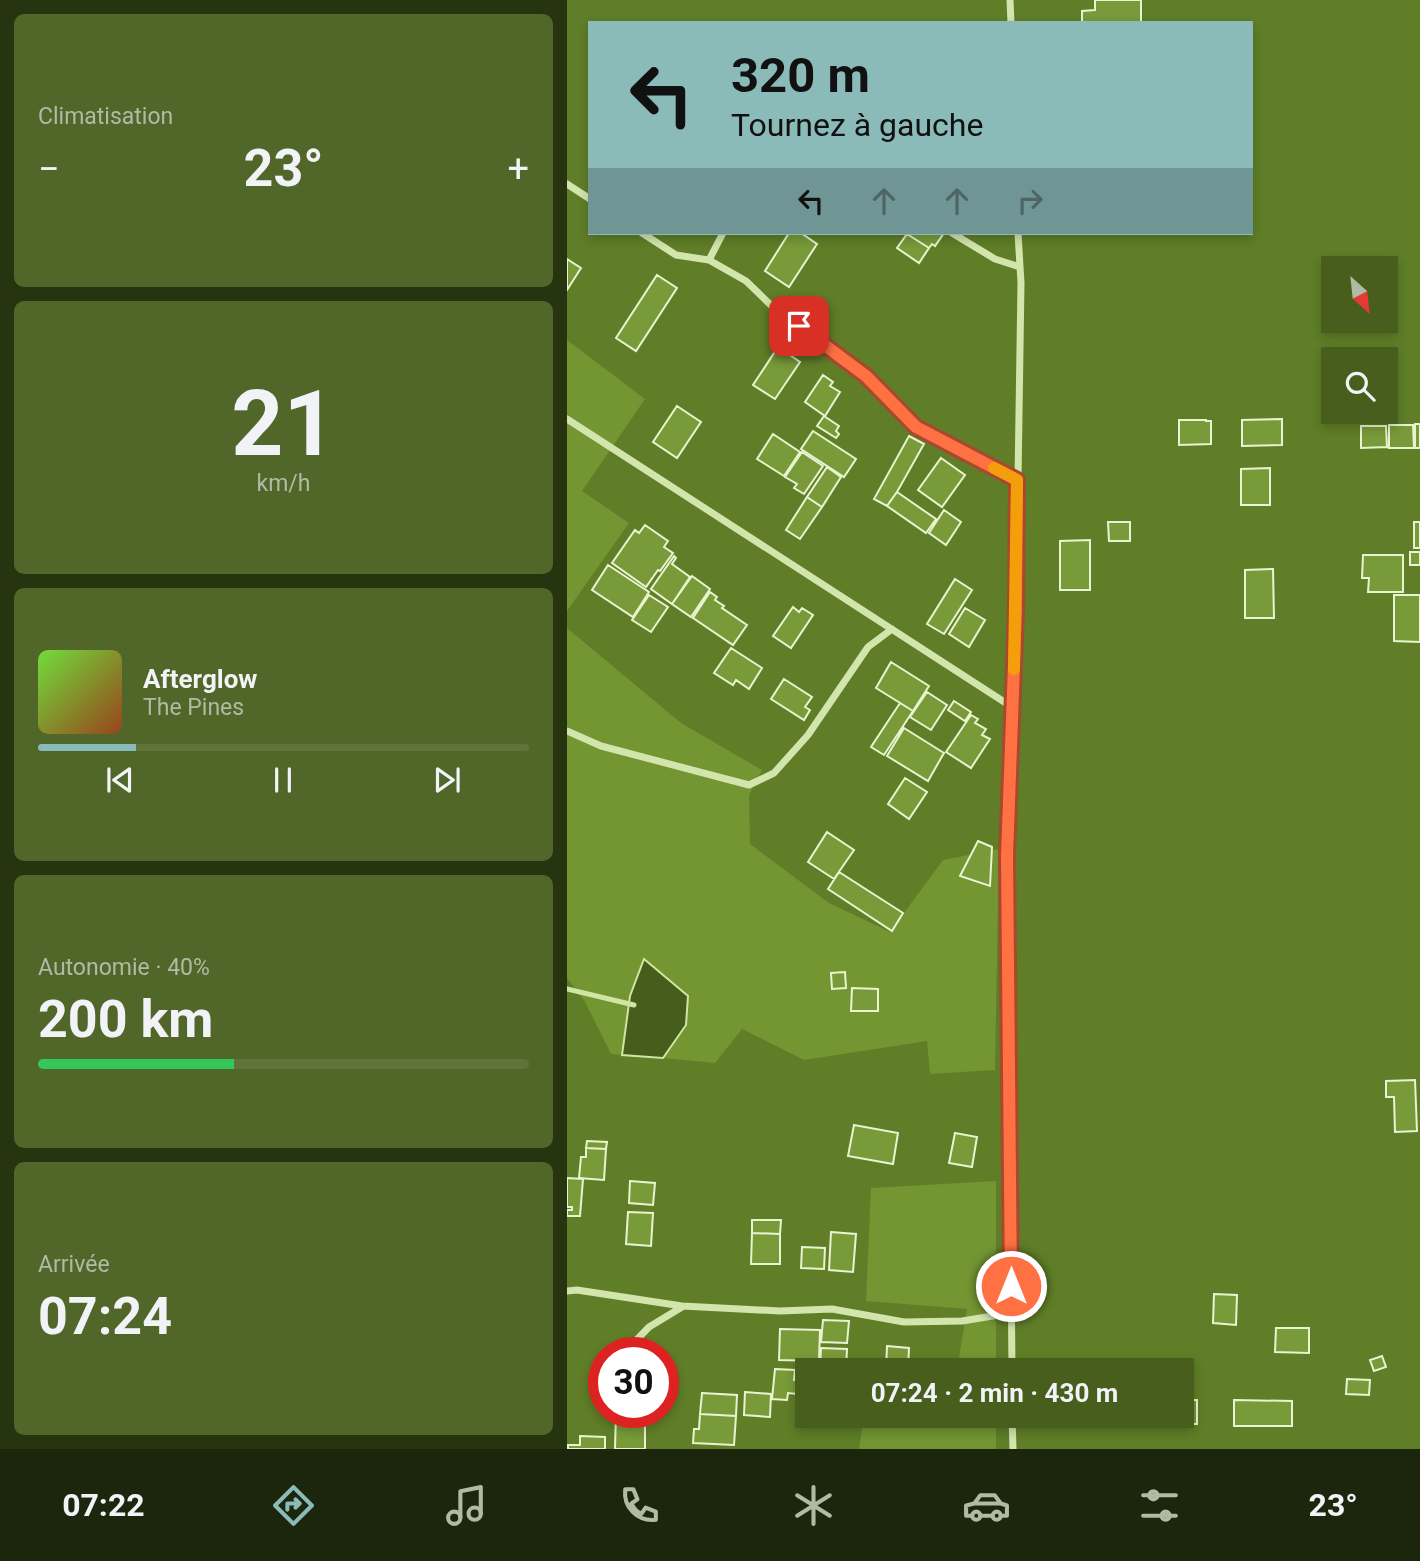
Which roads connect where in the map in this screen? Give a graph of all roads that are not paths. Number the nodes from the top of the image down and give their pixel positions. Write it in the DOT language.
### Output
graph roads {
  1 [pos="1010,0"];
  2 [pos="1011,21"];
  3 [pos="567,184"];
  4 [pos="588,198"];
  5 [pos="645,235"];
  6 [pos="722,235"];
  7 [pos="955,235"];
  8 [pos="1018,235"];
  9 [pos="709,260"];
  10 [pos="1020,267"];
  11 [pos="567,419"];
  12 [pos="1017,480"];
  13 [pos="892,629"];
  14 [pos="1012,706"];
  15 [pos="567,731"];
  16 [pos="567,1291"];
  17 [pos="682,1306"];
  18 [pos="1011,1313"];
  19 [pos="639,1337"];
  20 [pos="1012,1358"];
  21 [pos="1013,1428"];
  22 [pos="1013,1449"];
  1 -- 2 [label="street"];
  3 -- 4 [label="street"];
  5 -- 9 [label="street"];
  6 -- 9 [label="street"];
  7 -- 10 [label="street"];
  8 -- 10 [label="street"];
  9 -- 12 [label="street"];
  10 -- 12 [label="street"];
  11 -- 13 [label="street"];
  12 -- 14 [label="street"];
  13 -- 14 [label="street"];
  13 -- 15 [label="street"];
  14 -- 18 [label="street"];
  16 -- 17 [label="street"];
  17 -- 18 [label="street"];
  17 -- 19 [label="street"];
  18 -- 20 [label="street"];
  21 -- 22 [label="street"];
}
